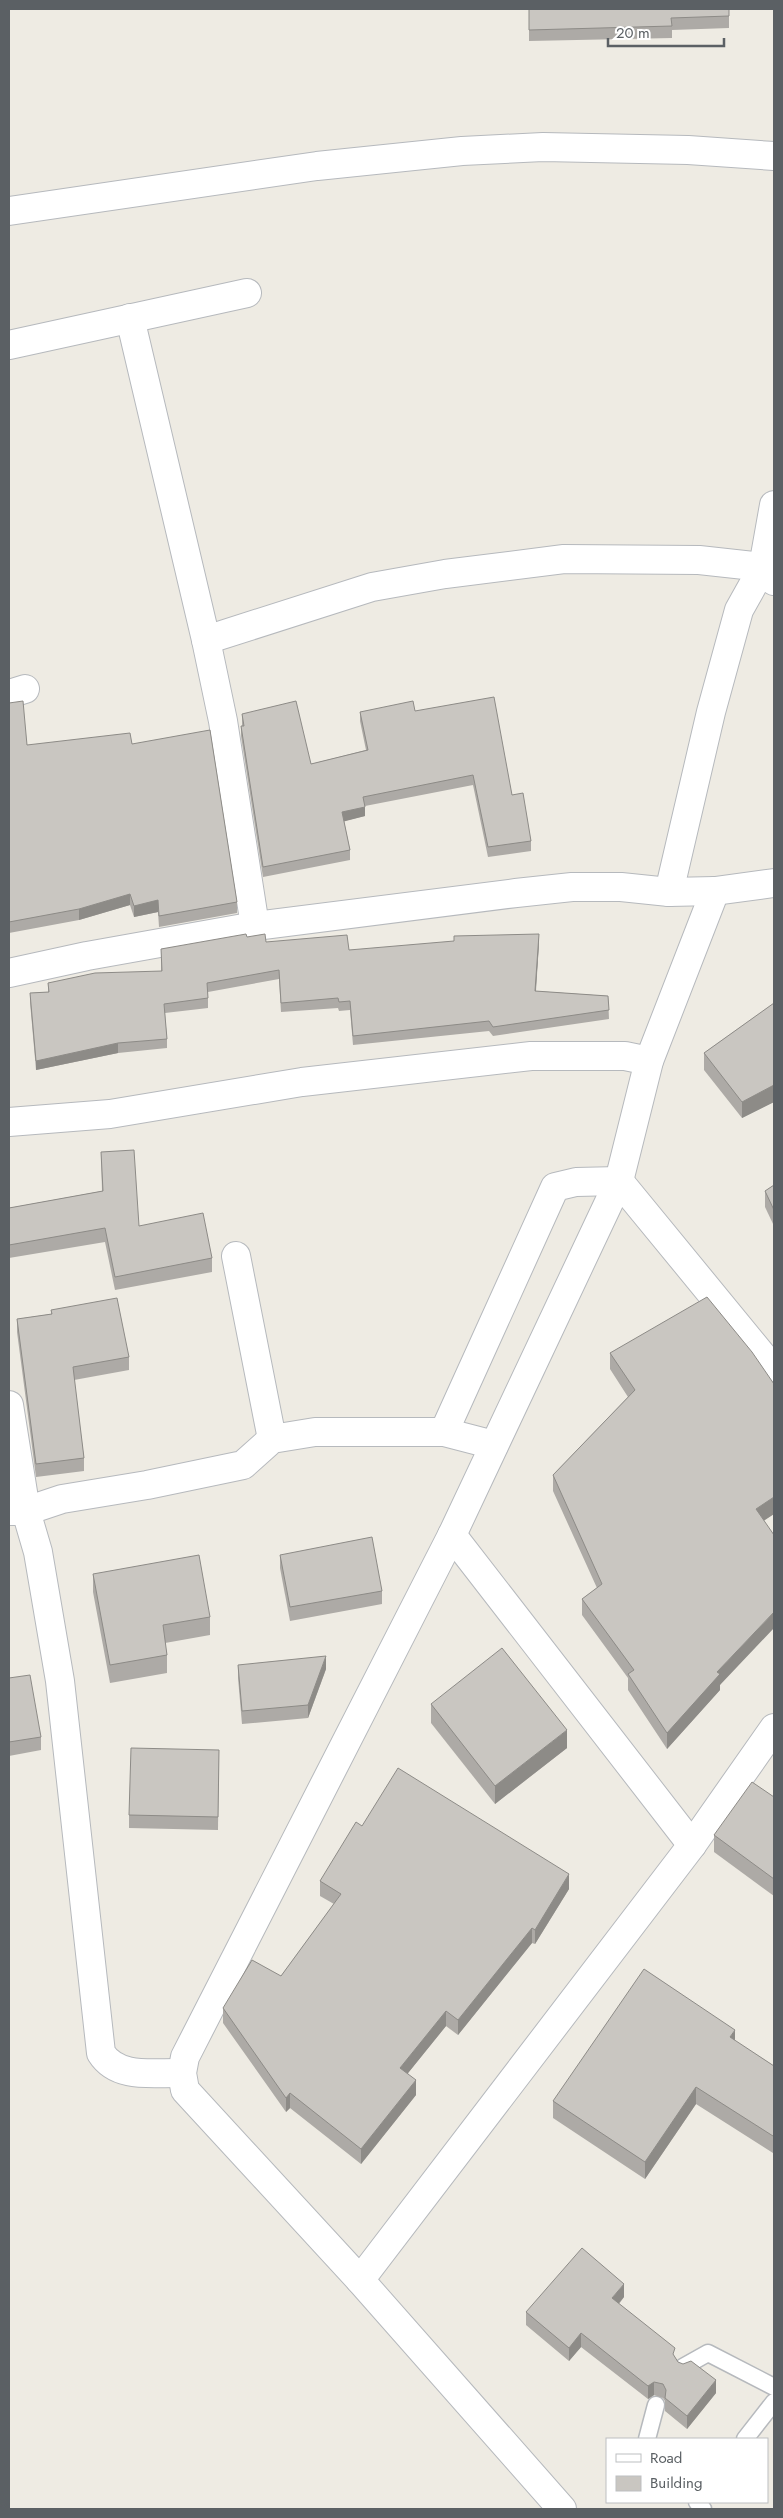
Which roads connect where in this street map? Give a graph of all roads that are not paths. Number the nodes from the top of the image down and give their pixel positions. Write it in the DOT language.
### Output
graph roads {
  1 [pos="774,156"];
  2 [pos="9,211"];
  3 [pos="247,293"];
  4 [pos="130,318"];
  5 [pos="9,346"];
  6 [pos="774,504"];
  7 [pos="768,574"];
  8 [pos="206,640"];
  9 [pos="774,883"];
  10 [pos="714,891"];
  11 [pos="669,892"];
  12 [pos="255,926"];
  13 [pos="9,973"];
  14 [pos="650,1061"];
  15 [pos="9,1122"];
  16 [pos="619,1180"];
  17 [pos="236,1256"];
  18 [pos="774,1370"];
  19 [pos="9,1405"];
  20 [pos="444,1432"];
  21 [pos="272,1439"];
  22 [pos="494,1445"];
  23 [pos="17,1511"];
  24 [pos="452,1535"];
  25 [pos="774,1728"];
  26 [pos="692,1845"];
  27 [pos="182,2073"];
  28 [pos="360,2280"];
  29 [pos="683,2367"];
  30 [pos="774,2387"];
  31 [pos="774,2402"];
  32 [pos="656,2405"];
  33 [pos="647,2438"];
  34 [pos="746,2438"];
  35 [pos="562,2509"];
  1 -- 2 [label="street"];
  3 -- 4 [label="street"];
  4 -- 5 [label="street"];
  4 -- 8 [label="street"];
  6 -- 7 [label="street"];
  7 -- 8 [label="street"];
  7 -- 11 [label="street"];
  8 -- 12 [label="street"];
  9 -- 10 [label="street"];
  10 -- 11 [label="street"];
  10 -- 14 [label="street"];
  11 -- 12 [label="street"];
  12 -- 13 [label="street"];
  14 -- 15 [label="street"];
  14 -- 16 [label="street"];
  16 -- 18 [label="street"];
  16 -- 20 [label="street"];
  16 -- 22 [label="street"];
  17 -- 21 [label="street"];
  19 -- 23 [label="street"];
  20 -- 21 [label="street"];
  20 -- 22 [label="street"];
  21 -- 23 [label="street"];
  22 -- 24 [label="street"];
  23 -- 27 [label="street"];
  24 -- 26 [label="street"];
  24 -- 27 [label="street"];
  25 -- 26 [label="street"];
  26 -- 28 [label="street"];
  27 -- 28 [label="street"];
  28 -- 35 [label="street"];
  29 -- 30 [label="lane"];
  31 -- 34 [label="lane"];
  32 -- 33 [label="lane"];
}
